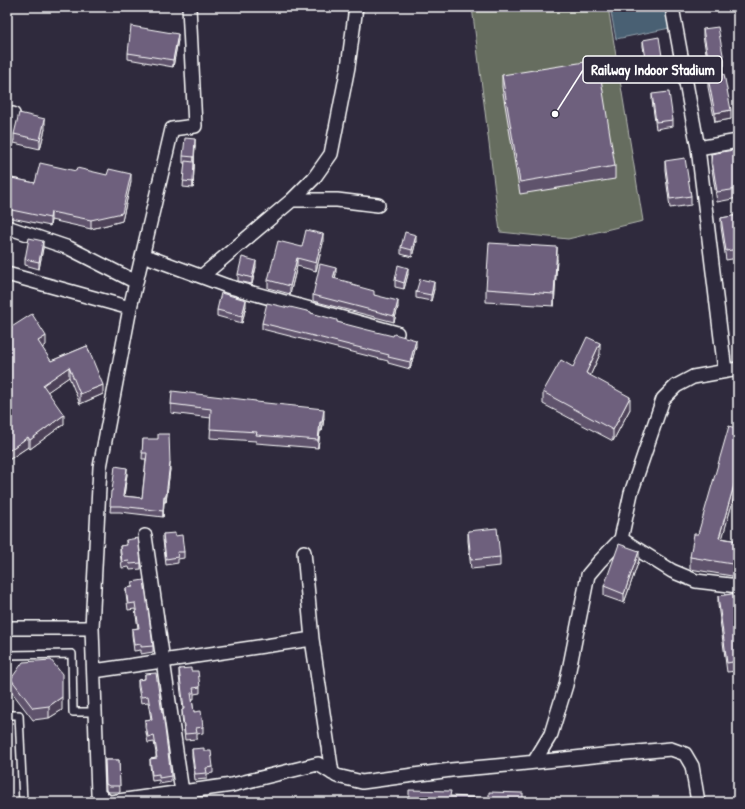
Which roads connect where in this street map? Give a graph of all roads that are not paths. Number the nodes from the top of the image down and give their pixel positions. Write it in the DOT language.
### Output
graph roads {
  1 [pos="189,7"];
  2 [pos="356,7"];
  3 [pos="672,7"];
  4 [pos="13,114"];
  5 [pos="7,140"];
  6 [pos="738,141"];
  7 [pos="698,148"];
  8 [pos="292,200"];
  9 [pos="378,206"];
  10 [pos="7,227"];
  11 [pos="142,255"];
  12 [pos="7,274"];
  13 [pos="202,276"];
  14 [pos="136,282"];
  15 [pos="130,308"];
  16 [pos="397,334"];
  17 [pos="732,370"];
  18 [pos="145,536"];
  19 [pos="621,539"];
  20 [pos="304,552"];
  21 [pos="738,586"];
  22 [pos="7,628"];
  23 [pos="92,628"];
  24 [pos="312,639"];
  25 [pos="7,655"];
  26 [pos="163,661"];
  27 [pos="94,671"];
  28 [pos="95,712"];
  29 [pos="7,715"];
  30 [pos="534,762"];
  31 [pos="332,773"];
  32 [pos="182,792"];
  33 [pos="23,802"];
  34 [pos="109,802"];
  35 [pos="698,802"];
  1 -- 11 [label="street"];
  2 -- 8 [label="street"];
  3 -- 7 [label="street"];
  4 -- 5 [label="street"];
  6 -- 7 [label="street"];
  7 -- 17 [label="street"];
  8 -- 9 [label="street"];
  8 -- 13 [label="street"];
  10 -- 14 [label="street"];
  11 -- 13 [label="street"];
  11 -- 14 [label="street"];
  12 -- 15 [label="street"];
  13 -- 16 [label="street"];
  14 -- 15 [label="street"];
  15 -- 23 [label="street"];
  17 -- 19 [label="street"];
  18 -- 26 [label="street"];
  19 -- 21 [label="street"];
  19 -- 30 [label="street"];
  20 -- 24 [label="street"];
  22 -- 23 [label="street"];
  23 -- 27 [label="street"];
  24 -- 26 [label="street"];
  24 -- 31 [label="street"];
  25 -- 28 [label="lane"];
  26 -- 27 [label="street"];
  26 -- 32 [label="street"];
  27 -- 28 [label="street"];
  28 -- 34 [label="street"];
  29 -- 33 [label="lane"];
  30 -- 31 [label="street"];
  30 -- 35 [label="street"];
  31 -- 32 [label="street"];
  32 -- 34 [label="street"];
}
